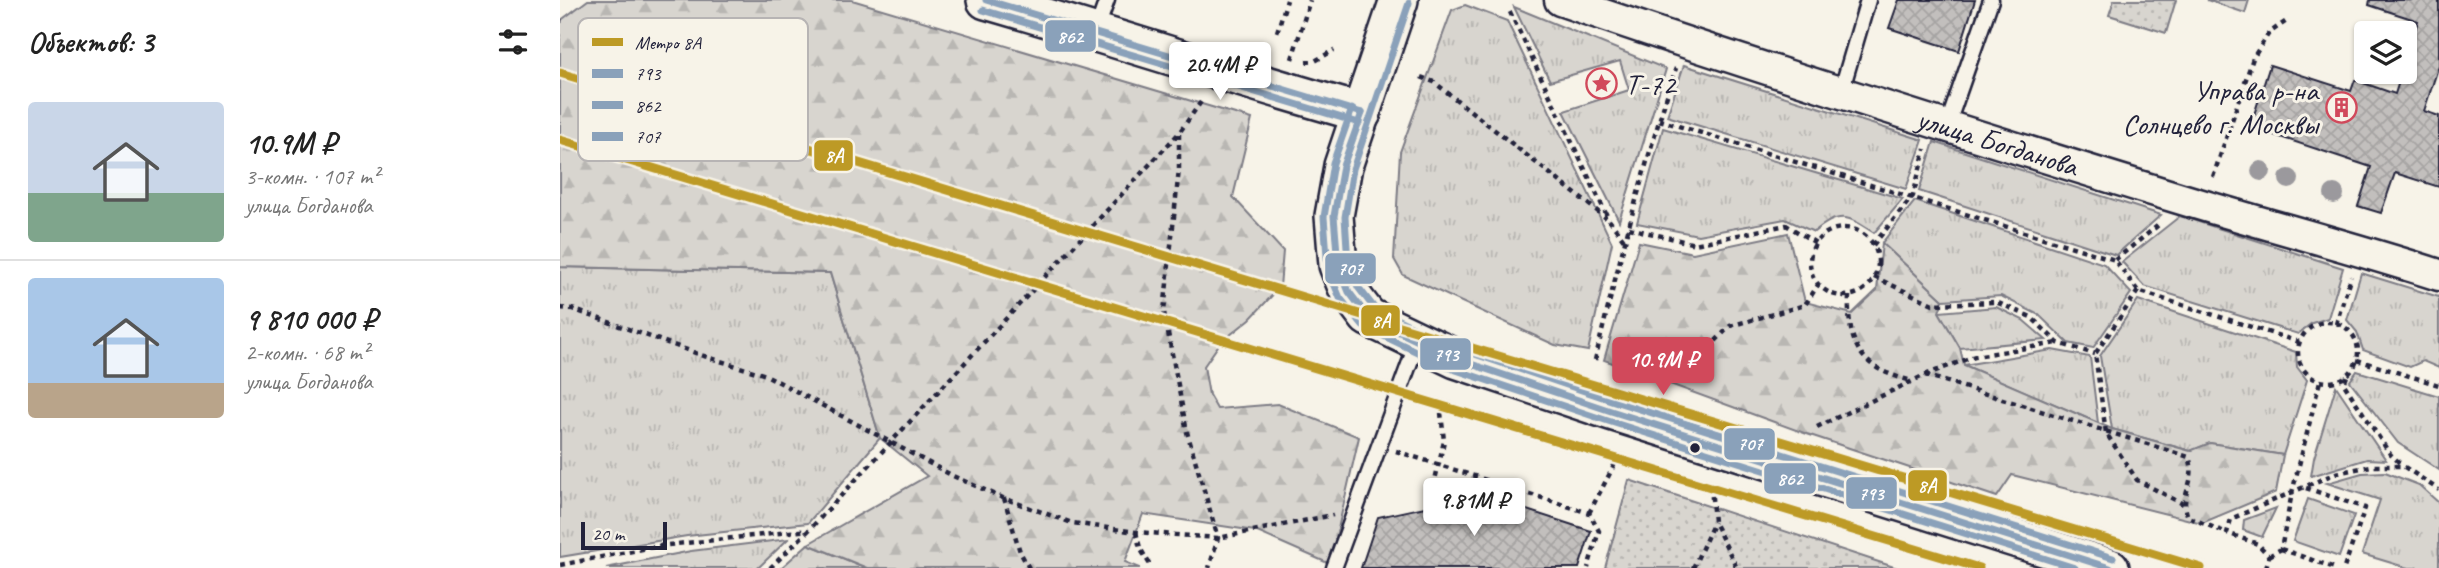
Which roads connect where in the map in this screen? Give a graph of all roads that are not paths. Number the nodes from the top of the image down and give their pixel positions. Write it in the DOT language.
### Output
graph roads {
  1 [pos="986,0"];
  2 [pos="1399,0"];
  3 [pos="1560,0"];
  4 [pos="1868,0"];
  5 [pos="1991,0"];
  6 [pos="1102,16"];
  7 [pos="1841,92"];
  8 [pos="1362,113"];
  9 [pos="1938,132"];
  10 [pos="2439,275"];
  11 [pos="1418,342"];
  12 [pos="2098,566"];
  13 [pos="1334,568"];
  1 -- 6 [label="street"];
  2 -- 8 [label="street"];
  3 -- 7 [label="street, улица Богданова"];
  4 -- 7 [label="lane"];
  5 -- 9 [label="lane"];
  6 -- 8 [label="street"];
  7 -- 9 [label="street, улица Богданова"];
  8 -- 11 [label="street"];
  9 -- 10 [label="street, улица Богданова"];
  11 -- 12 [label="street"];
  11 -- 13 [label="lane"];
}
